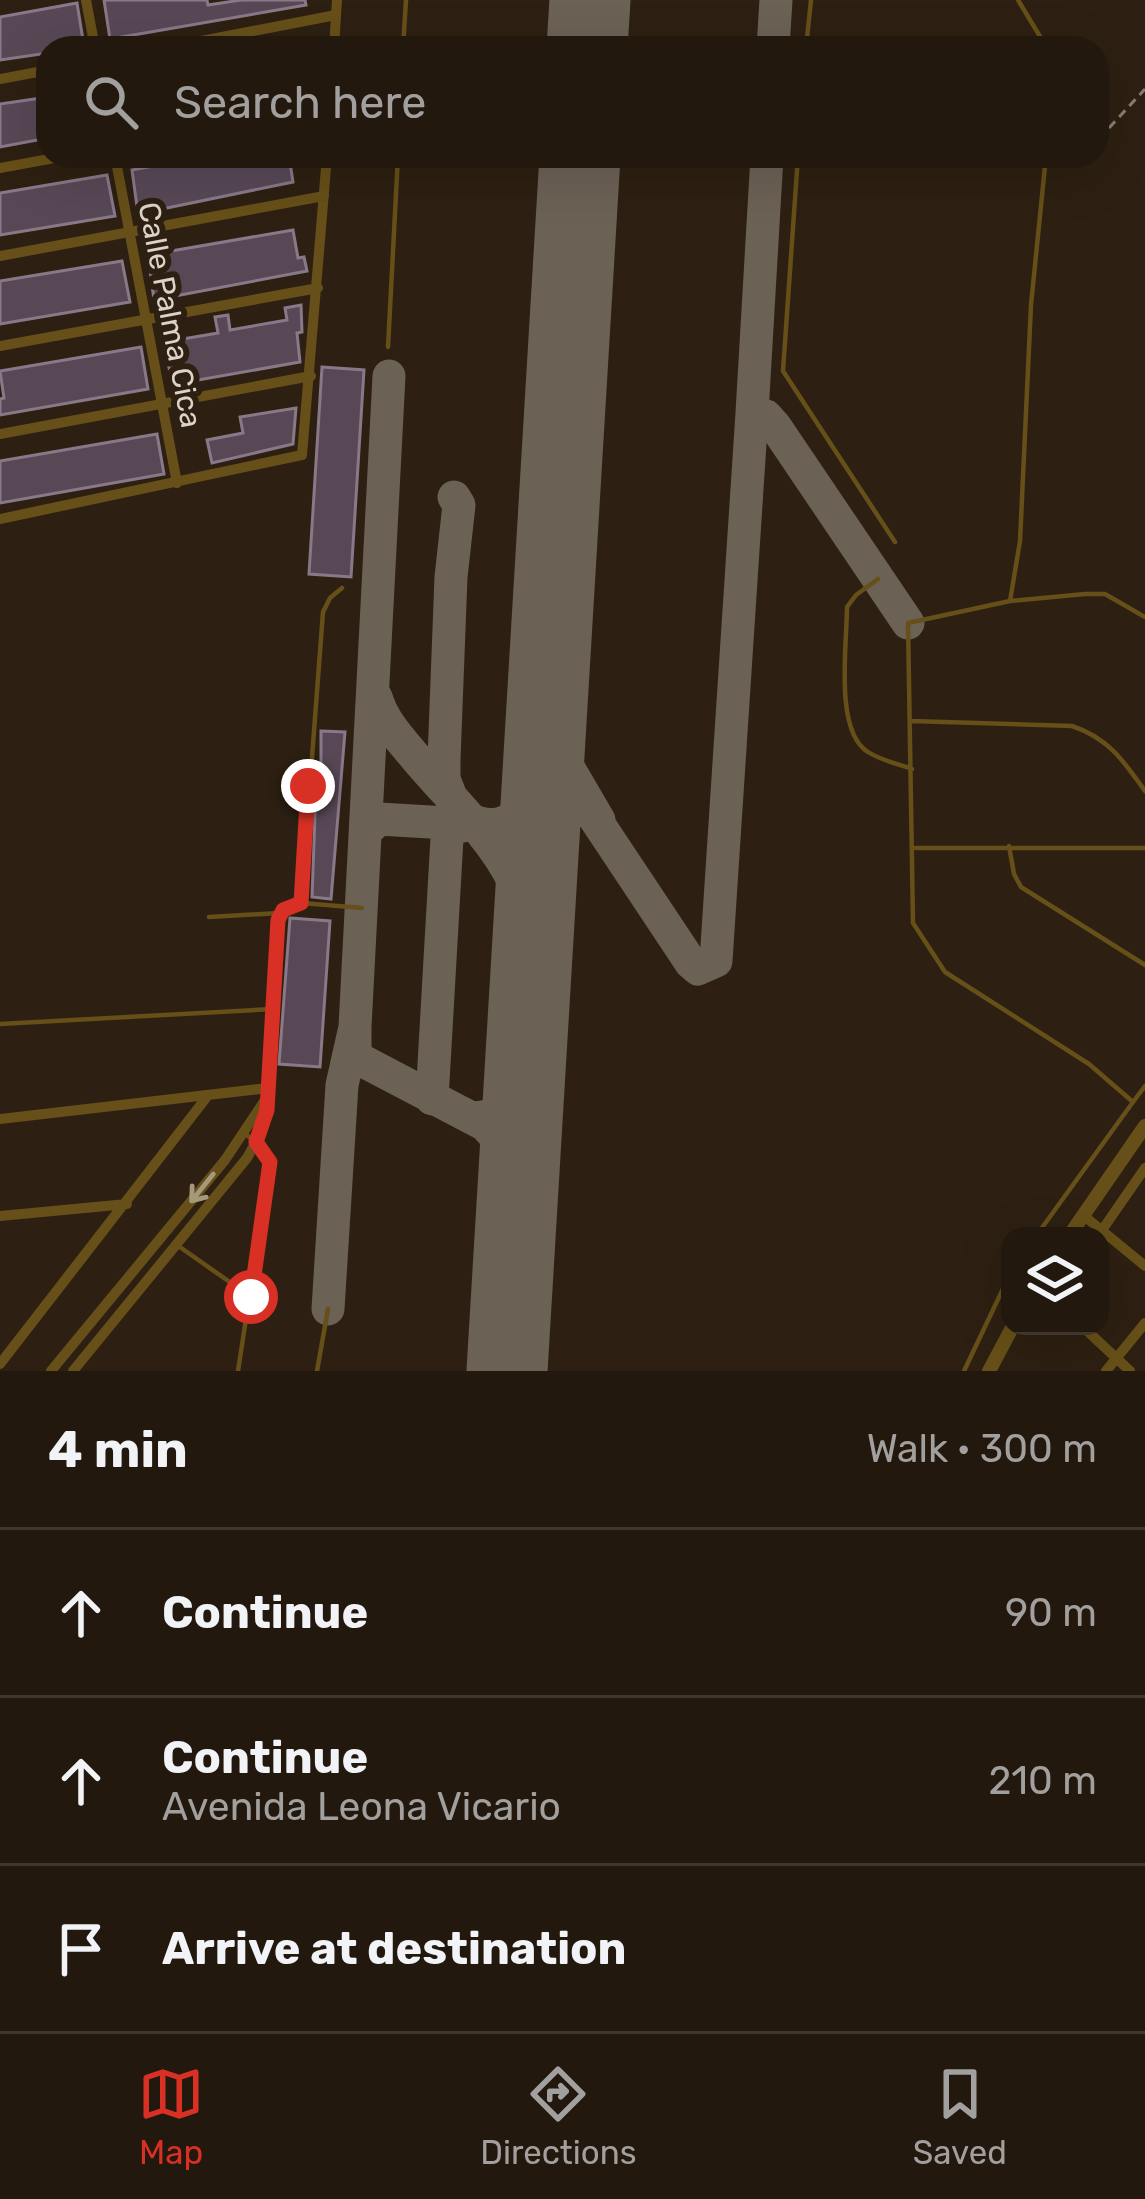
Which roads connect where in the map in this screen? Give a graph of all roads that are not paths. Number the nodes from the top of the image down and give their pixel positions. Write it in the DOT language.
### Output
graph roads {
  1 [pos="86,0"];
  2 [pos="337,0"];
  3 [pos="406,0"];
  4 [pos="811,0"];
  5 [pos="1018,0"];
  6 [pos="336,15"];
  7 [pos="93,36"];
  8 [pos="227,36"];
  9 [pos="335,36"];
  10 [pos="404,36"];
  11 [pos="807,36"];
  12 [pos="1040,36"];
  13 [pos="36,72"];
  14 [pos="0,80"];
  15 [pos="36,161"];
  16 [pos="0,168"];
  17 [pos="118,168"];
  18 [pos="326,168"];
  19 [pos="397,168"];
  20 [pos="797,168"];
  21 [pos="1045,168"];
  22 [pos="324,196"];
  23 [pos="130,232"];
  24 [pos="0,256"];
  25 [pos="318,288"];
  26 [pos="146,319"];
  27 [pos="0,346"];
  28 [pos="388,346"];
  29 [pos="311,376"];
  30 [pos="162,404"];
  31 [pos="0,434"];
  32 [pos="177,483"];
  33 [pos="0,519"];
  34 [pos="895,542"];
  35 [pos="878,579"];
  36 [pos="342,588"];
  37 [pos="1010,601"];
  38 [pos="1145,617"];
  39 [pos="911,721"];
  40 [pos="912,769"];
  41 [pos="1145,790"];
  42 [pos="1009,846"];
  43 [pos="915,848"];
  44 [pos="1145,848"];
  45 [pos="301,903"];
  46 [pos="362,908"];
  47 [pos="280,914"];
  48 [pos="209,917"];
  49 [pos="1145,965"];
  50 [pos="273,1009"];
  51 [pos="0,1024"];
  52 [pos="1145,1086"];
  53 [pos="268,1090"];
  54 [pos="206,1098"];
  55 [pos="1133,1102"];
  56 [pos="0,1119"];
  57 [pos="1145,1126"];
  58 [pos="245,1133"];
  59 [pos="256,1142"];
  60 [pos="1145,1168"];
  61 [pos="127,1204"];
  62 [pos="1083,1215"];
  63 [pos="0,1216"];
  64 [pos="1043,1227"];
  65 [pos="1075,1227"];
  66 [pos="1094,1227"];
  67 [pos="1104,1227"];
  68 [pos="1109,1240"];
  69 [pos="177,1245"];
  70 [pos="1145,1266"];
  71 [pos="1001,1293"];
  72 [pos="251,1297"];
  73 [pos="328,1309"];
  74 [pos="1145,1323"];
  75 [pos="1008,1335"];
  76 [pos="1091,1335"];
  77 [pos="1115,1358"];
  78 [pos="0,1364"];
  79 [pos="51,1371"];
  80 [pos="73,1371"];
  81 [pos="238,1371"];
  82 [pos="317,1371"];
  83 [pos="964,1371"];
  84 [pos="989,1371"];
  85 [pos="1106,1371"];
  86 [pos="1130,1371"];
  1 -- 7 [label="street"];
  2 -- 6 [label="street"];
  3 -- 10 [label="lane"];
  4 -- 11 [label="lane"];
  5 -- 12 [label="lane"];
  6 -- 8 [label="street"];
  6 -- 9 [label="street"];
  13 -- 14 [label="street"];
  15 -- 16 [label="street"];
  17 -- 23 [label="street, Calle Palma Cica"];
  18 -- 22 [label="street"];
  19 -- 28 [label="lane"];
  20 -- 34 [label="lane"];
  21 -- 37 [label="lane"];
  22 -- 23 [label="street"];
  22 -- 25 [label="street"];
  23 -- 24 [label="street"];
  23 -- 26 [label="street, Calle Palma Cica"];
  25 -- 26 [label="street"];
  25 -- 29 [label="street"];
  26 -- 27 [label="street"];
  26 -- 30 [label="street, Calle Palma Cica"];
  29 -- 30 [label="street"];
  29 -- 32 [label="street"];
  30 -- 31 [label="street"];
  30 -- 32 [label="street, Calle Palma Cica"];
  32 -- 33 [label="street"];
  35 -- 40 [label="lane"];
  36 -- 45 [label="lane"];
  37 -- 38 [label="lane"];
  37 -- 39 [label="lane"];
  39 -- 40 [label="lane"];
  39 -- 41 [label="lane"];
  40 -- 43 [label="lane"];
  42 -- 43 [label="lane"];
  42 -- 44 [label="lane"];
  42 -- 49 [label="lane"];
  43 -- 55 [label="lane"];
  45 -- 46 [label="lane"];
  45 -- 47 [label="lane"];
  47 -- 48 [label="lane"];
  47 -- 50 [label="lane"];
  50 -- 51 [label="lane"];
  50 -- 53 [label="lane"];
  52 -- 55 [label="lane"];
  53 -- 54 [label="street"];
  53 -- 58 [label="street"];
  53 -- 59 [label="street"];
  54 -- 56 [label="street"];
  54 -- 61 [label="street"];
  55 -- 64 [label="lane"];
  57 -- 62 [label="street"];
  58 -- 59 [label="lane"];
  58 -- 79 [label="street, one-way"];
  59 -- 69 [label="street"];
  59 -- 72 [label="lane"];
  60 -- 67 [label="street"];
  61 -- 63 [label="street"];
  61 -- 78 [label="street"];
  62 -- 65 [label="street"];
  62 -- 66 [label="street"];
  68 -- 70 [label="street"];
  69 -- 72 [label="lane"];
  69 -- 80 [label="street"];
  71 -- 83 [label="lane"];
  72 -- 81 [label="lane"];
  73 -- 82 [label="lane"];
  74 -- 77 [label="street"];
  75 -- 84 [label="street"];
  76 -- 77 [label="street"];
  77 -- 85 [label="street"];
  77 -- 86 [label="street"];
}
